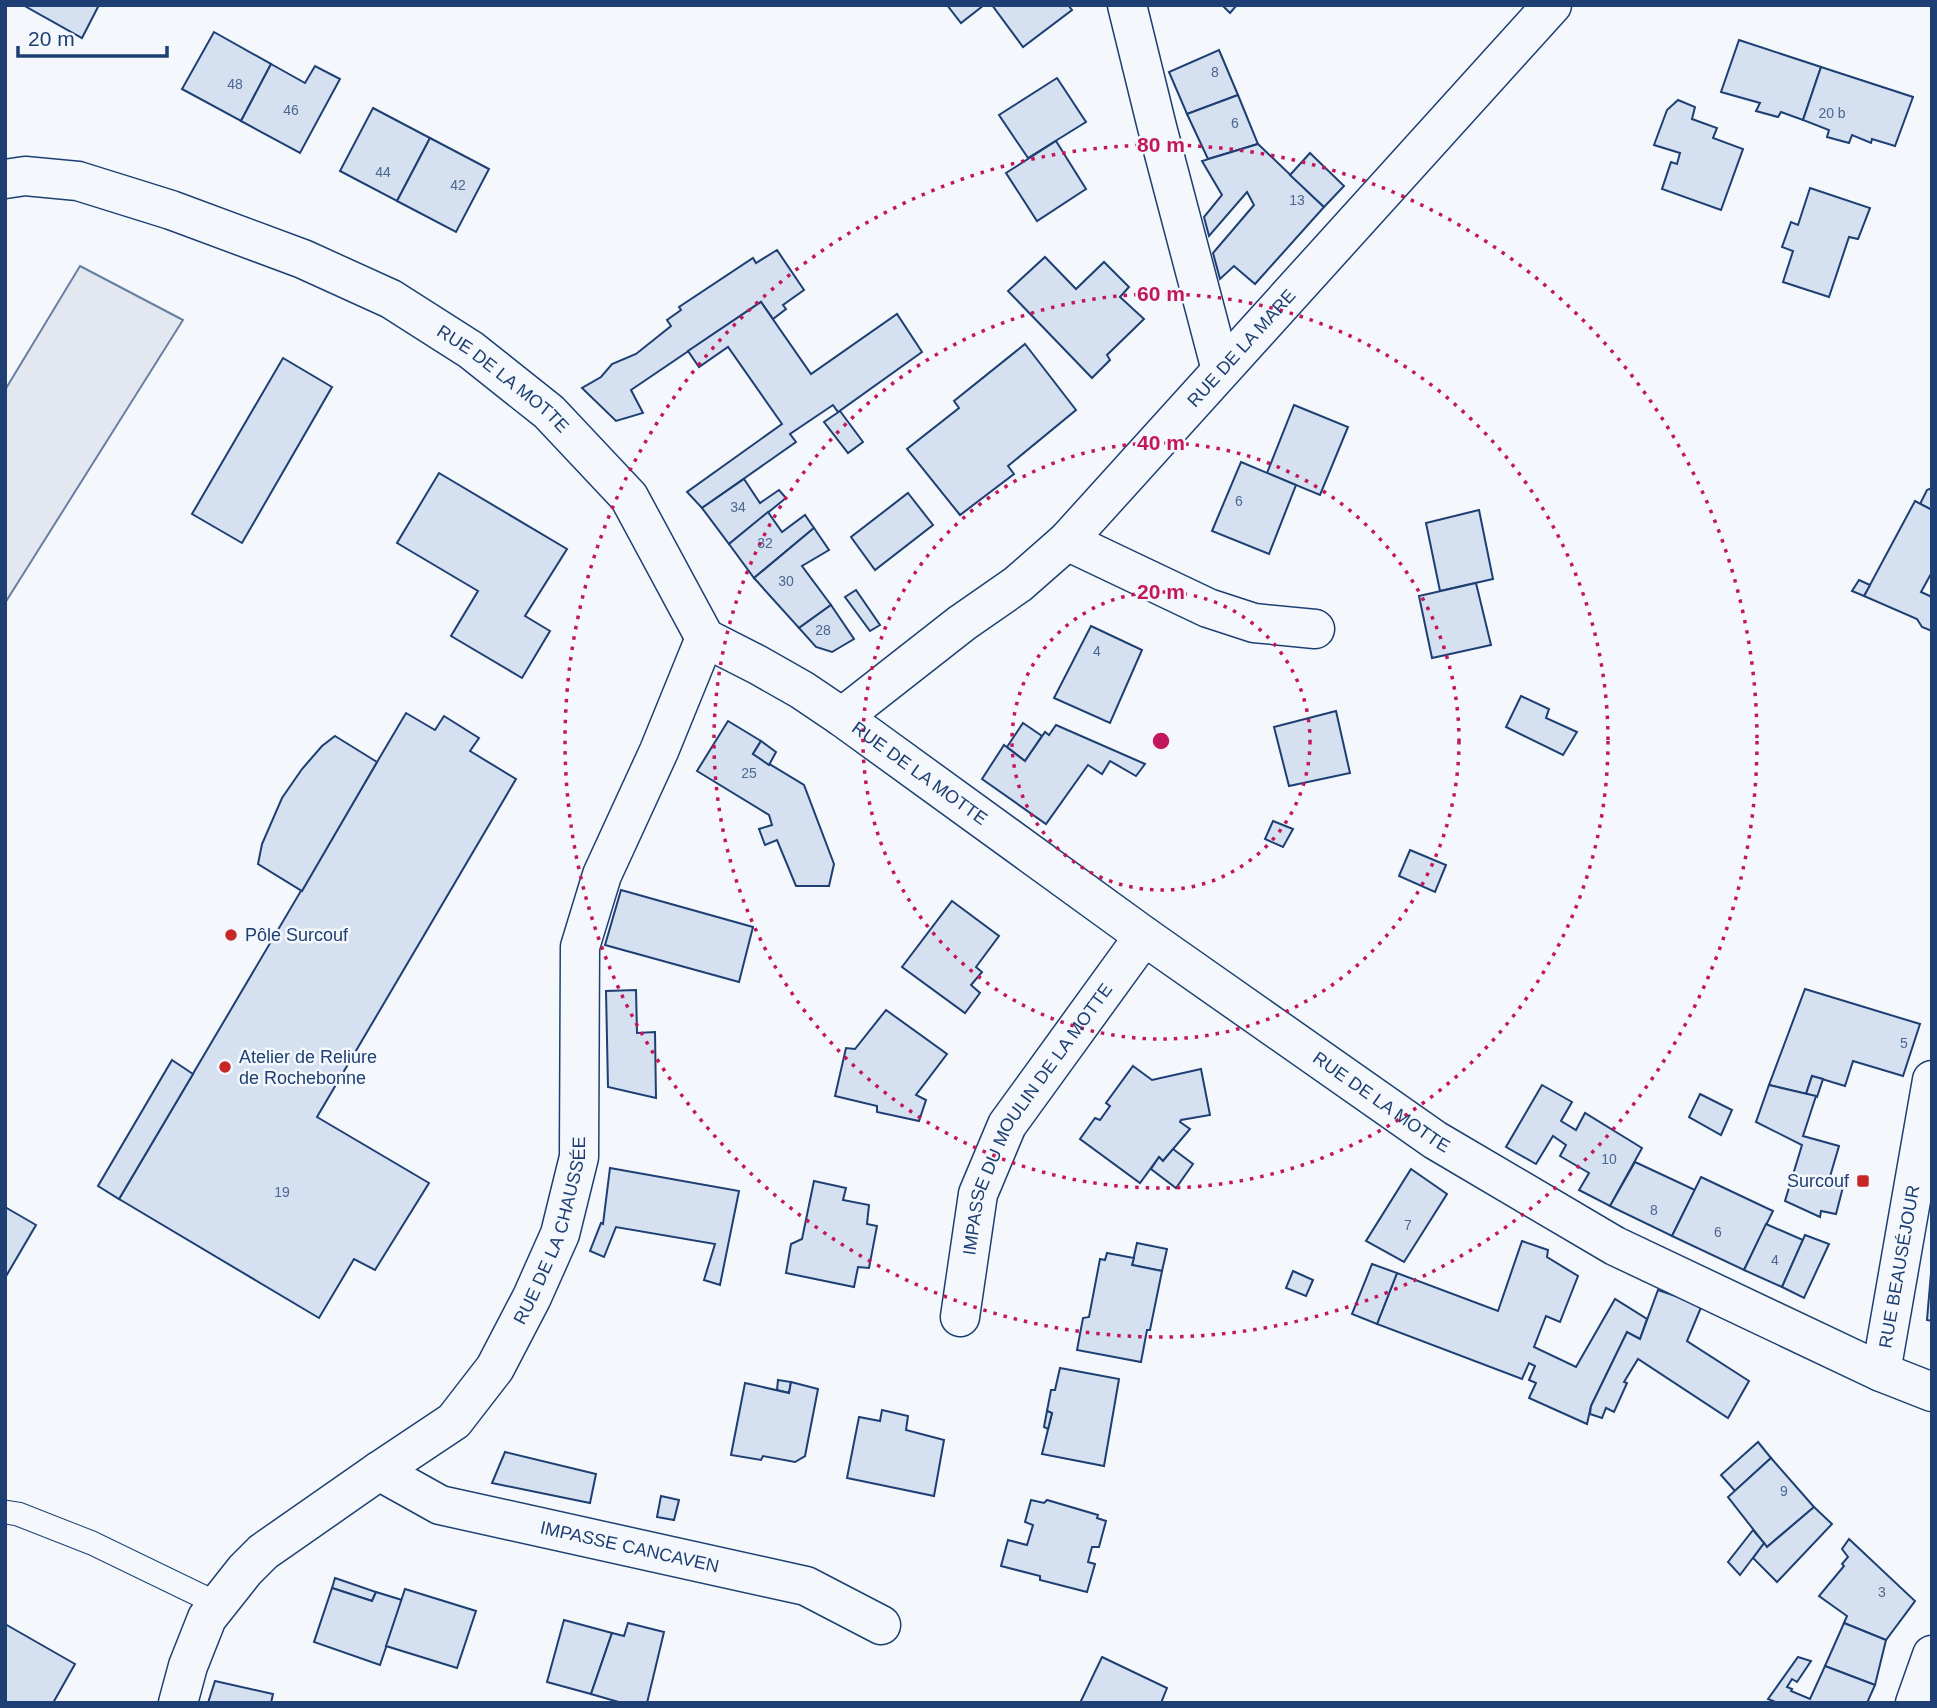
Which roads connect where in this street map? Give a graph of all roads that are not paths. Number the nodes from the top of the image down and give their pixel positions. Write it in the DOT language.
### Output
graph roads {
  1 [pos="1126,5"];
  2 [pos="1552,5"];
  3 [pos="5,179"];
  4 [pos="1221,370"];
  5 [pos="1067,541"];
  6 [pos="1315,629"];
  7 [pos="705,638"];
  8 [pos="842,717"];
  9 [pos="1144,936"];
  10 [pos="1932,1080"];
  11 [pos="960,1317"];
  12 [pos="1881,1372"];
  13 [pos="1932,1392"];
  14 [pos="379,1471"];
  15 [pos="5,1512"];
  16 [pos="218,1604"];
  17 [pos="881,1625"];
  18 [pos="1932,1655"];
  19 [pos="178,1703"];
  20 [pos="1915,1703"];
  1 -- 4 [label="street"];
  2 -- 4 [label="street, RUE DE LA MARE"];
  3 -- 7 [label="street, RUE DE LA MOTTE"];
  4 -- 5 [label="street, RUE DE LA MARE"];
  5 -- 6 [label="street"];
  5 -- 8 [label="street, RUE DE LA MARE"];
  7 -- 8 [label="street, RUE DE LA MOTTE"];
  7 -- 14 [label="street, RUE DE LA CHAUSSÉE"];
  8 -- 9 [label="street, RUE DE LA MOTTE"];
  9 -- 11 [label="street, IMPASSE DU MOULIN DE LA MOTTE"];
  9 -- 12 [label="street, RUE DE LA MOTTE"];
  10 -- 12 [label="street, RUE BEAUSÉJOUR"];
  12 -- 13 [label="street, RUE DE LA MOTTE"];
  14 -- 16 [label="street, RUE DE LA CHAUSSÉE"];
  14 -- 17 [label="street, IMPASSE CANCAVEN"];
  15 -- 16 [label="lane"];
  16 -- 19 [label="street, RUE DE LA CHAUSSÉE"];
  18 -- 20 [label="street"];
}
